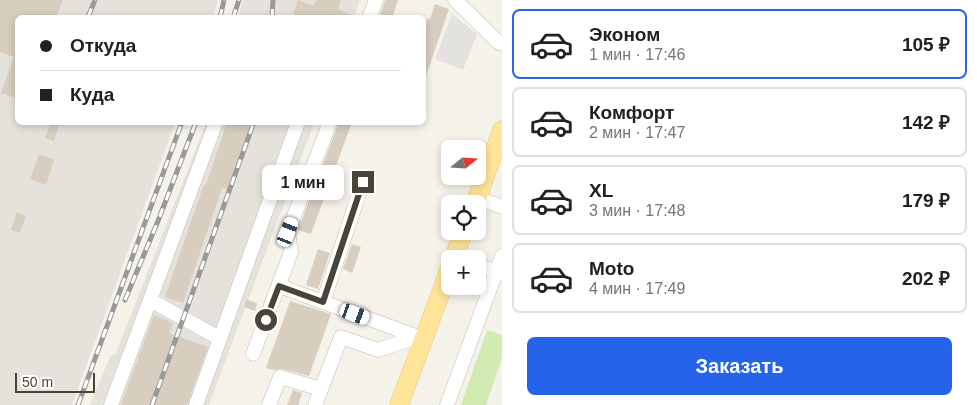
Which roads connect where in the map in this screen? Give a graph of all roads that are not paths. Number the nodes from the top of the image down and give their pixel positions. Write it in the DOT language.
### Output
graph roads {
  1 [pos="376,0"];
  2 [pos="455,0"];
  3 [pos="370,15"];
  4 [pos="502,44"];
  5 [pos="215,125"];
  6 [pos="297,125"];
  7 [pos="329,125"];
  8 [pos="502,130"];
  9 [pos="363,182"];
  10 [pos="478,195"];
  11 [pos="486,203"];
  12 [pos="502,207"];
  13 [pos="502,256"];
  14 [pos="486,268"];
  15 [pos="500,272"];
  16 [pos="279,286"];
  17 [pos="441,290"];
  18 [pos="150,300"];
  19 [pos="323,302"];
  20 [pos="219,338"];
  21 [pos="421,338"];
  22 [pos="253,354"];
  23 [pos="321,389"];
  24 [pos="111,405"];
  25 [pos="196,405"];
  26 [pos="269,405"];
  27 [pos="315,405"];
  28 [pos="399,405"];
  29 [pos="447,405"];
  1 -- 3 [label="lane"];
  2 -- 4 [label="lane"];
  5 -- 18 [label="lane"];
  6 -- 20 [label="lane"];
  7 -- 16 [label="lane"];
  8 -- 10 [label="main road"];
  9 -- 19 [label="lane"];
  11 -- 12 [label="lane"];
  13 -- 15 [label="lane"];
  14 -- 15 [label="lane"];
  15 -- 29 [label="lane"];
  16 -- 19 [label="lane"];
  16 -- 22 [label="lane"];
  17 -- 21 [label="main road"];
  18 -- 20 [label="lane"];
  18 -- 24 [label="lane"];
  19 -- 21 [label="lane"];
  20 -- 25 [label="lane"];
  21 -- 23 [label="lane"];
  21 -- 28 [label="main road"];
  23 -- 26 [label="lane"];
  23 -- 27 [label="lane"];
}
